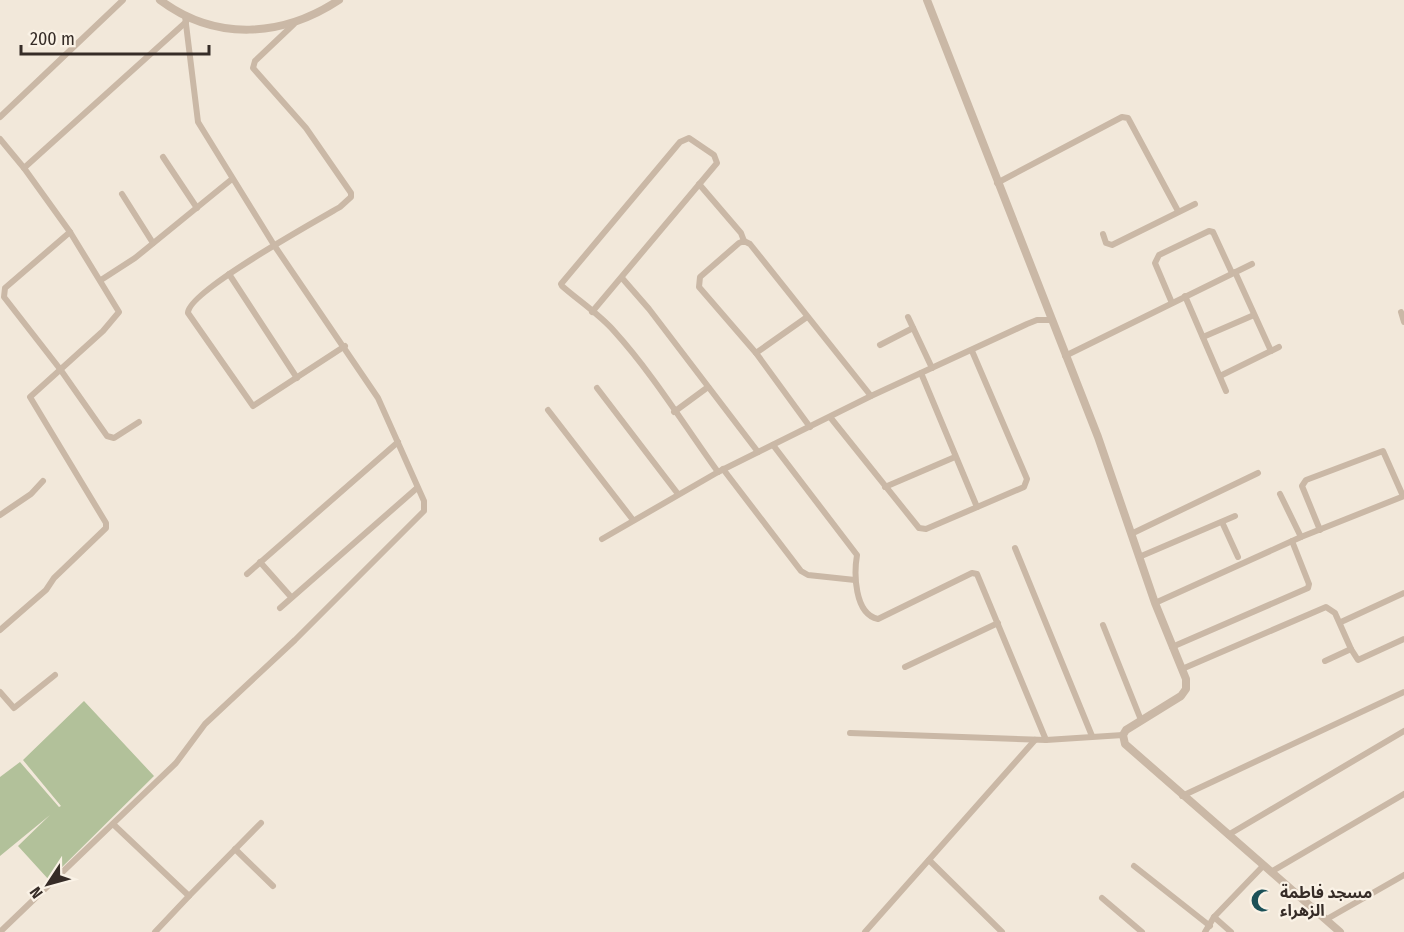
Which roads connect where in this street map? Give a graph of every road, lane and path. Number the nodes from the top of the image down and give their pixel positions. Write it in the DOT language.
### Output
graph roads {
  1 [pos="123,0"];
  2 [pos="160,0"];
  3 [pos="339,0"];
  4 [pos="927,0"];
  5 [pos="185,19"];
  6 [pos="294,24"];
  7 [pos="0,117"];
  8 [pos="0,139"];
  9 [pos="163,157"];
  10 [pos="24,168"];
  11 [pos="232,179"];
  12 [pos="998,183"];
  13 [pos="699,184"];
  14 [pos="122,194"];
  15 [pos="1195,204"];
  16 [pos="197,208"];
  17 [pos="1178,211"];
  18 [pos="70,232"];
  19 [pos="1103,234"];
  20 [pos="744,241"];
  21 [pos="153,243"];
  22 [pos="274,245"];
  23 [pos="1252,264"];
  24 [pos="1233,272"];
  25 [pos="229,274"];
  26 [pos="622,278"];
  27 [pos="101,280"];
  28 [pos="1185,296"];
  29 [pos="1172,303"];
  30 [pos="592,312"];
  31 [pos="1401,312"];
  32 [pos="1254,315"];
  33 [pos="807,317"];
  34 [pos="908,318"];
  35 [pos="1052,320"];
  36 [pos="1404,322"];
  37 [pos="914,328"];
  38 [pos="1203,337"];
  39 [pos="880,345"];
  40 [pos="345,346"];
  41 [pos="1279,348"];
  42 [pos="972,351"];
  43 [pos="1271,351"];
  44 [pos="756,353"];
  45 [pos="1065,356"];
  46 [pos="932,368"];
  47 [pos="60,369"];
  48 [pos="921,373"];
  49 [pos="1220,376"];
  50 [pos="297,378"];
  51 [pos="597,387"];
  52 [pos="708,387"];
  53 [pos="1226,391"];
  54 [pos="871,396"];
  55 [pos="548,410"];
  56 [pos="674,412"];
  57 [pos="830,417"];
  58 [pos="139,422"];
  59 [pos="810,427"];
  60 [pos="398,441"];
  61 [pos="773,445"];
  62 [pos="758,452"];
  63 [pos="955,457"];
  64 [pos="721,471"];
  65 [pos="1258,473"];
  66 [pos="44,481"];
  67 [pos="885,487"];
  68 [pos="417,488"];
  69 [pos="678,494"];
  70 [pos="1281,494"];
  71 [pos="1403,496"];
  72 [pos="977,507"];
  73 [pos="0,515"];
  74 [pos="1235,516"];
  75 [pos="633,520"];
  76 [pos="1222,522"];
  77 [pos="1320,530"];
  78 [pos="1131,534"];
  79 [pos="1301,537"];
  80 [pos="602,539"];
  81 [pos="1292,541"];
  82 [pos="1015,548"];
  83 [pos="1139,557"];
  84 [pos="1238,557"];
  85 [pos="260,562"];
  86 [pos="247,574"];
  87 [pos="855,580"];
  88 [pos="1404,593"];
  89 [pos="291,597"];
  90 [pos="1155,603"];
  91 [pos="280,608"];
  92 [pos="998,622"];
  93 [pos="1341,622"];
  94 [pos="1103,625"];
  95 [pos="0,630"];
  96 [pos="1404,639"];
  97 [pos="1172,647"];
  98 [pos="1351,649"];
  99 [pos="1325,661"];
  100 [pos="905,667"];
  101 [pos="1182,669"];
  102 [pos="55,675"];
  103 [pos="0,692"];
  104 [pos="1404,692"];
  105 [pos="1141,720"];
  106 [pos="1404,732"];
  107 [pos="850,734"];
  108 [pos="1123,735"];
  109 [pos="1092,736"];
  110 [pos="1035,740"];
  111 [pos="1046,740"];
  112 [pos="1404,794"];
  113 [pos="1182,796"];
  114 [pos="261,823"];
  115 [pos="113,824"];
  116 [pos="1228,835"];
  117 [pos="235,849"];
  118 [pos="929,860"];
  119 [pos="1134,866"];
  120 [pos="1264,866"];
  121 [pos="1272,872"];
  122 [pos="1404,875"];
  123 [pos="273,886"];
  124 [pos="189,896"];
  125 [pos="1102,898"];
  126 [pos="1214,917"];
  127 [pos="1327,919"];
  128 [pos="1207,929"];
  129 [pos="0,932"];
  130 [pos="155,932"];
  131 [pos="865,932"];
  132 [pos="1002,932"];
  133 [pos="1142,932"];
  134 [pos="1232,932"];
  135 [pos="1340,932"];
  1 -- 7 [label="street"];
  2 -- 5 [label="street"];
  3 -- 6 [label="street"];
  4 -- 12 [label="street"];
  5 -- 6 [label="street"];
  5 -- 10 [label="street"];
  5 -- 11 [label="street"];
  6 -- 22 [label="street"];
  8 -- 10 [label="street"];
  9 -- 16 [label="street"];
  10 -- 18 [label="street"];
  11 -- 16 [label="street"];
  11 -- 22 [label="street"];
  12 -- 17 [label="street"];
  12 -- 35 [label="street"];
  13 -- 20 [label="street"];
  13 -- 26 [label="street"];
  13 -- 30 [label="street"];
  14 -- 21 [label="street"];
  15 -- 17 [label="street"];
  16 -- 21 [label="street"];
  17 -- 19 [label="street"];
  18 -- 27 [label="street"];
  18 -- 47 [label="street"];
  20 -- 33 [label="street"];
  20 -- 44 [label="street"];
  21 -- 27 [label="street"];
  22 -- 25 [label="street"];
  22 -- 40 [label="street"];
  23 -- 24 [label="street"];
  24 -- 28 [label="street"];
  24 -- 29 [label="street"];
  24 -- 32 [label="street"];
  25 -- 50 [label="street"];
  25 -- 50 [label="street"];
  26 -- 30 [label="street"];
  26 -- 52 [label="street"];
  27 -- 47 [label="street"];
  28 -- 29 [label="street"];
  28 -- 38 [label="street"];
  29 -- 45 [label="street"];
  30 -- 56 [label="street"];
  31 -- 36 [label="street"];
  32 -- 38 [label="street"];
  32 -- 43 [label="street"];
  33 -- 44 [label="street"];
  33 -- 54 [label="street"];
  34 -- 37 [label="street"];
  35 -- 42 [label="street"];
  35 -- 45 [label="street"];
  37 -- 39 [label="street"];
  37 -- 46 [label="street"];
  38 -- 49 [label="street"];
  40 -- 50 [label="street"];
  40 -- 60 [label="street"];
  41 -- 43 [label="street"];
  42 -- 46 [label="street"];
  42 -- 72 [label="street"];
  43 -- 49 [label="street"];
  44 -- 59 [label="street"];
  45 -- 78 [label="street"];
  46 -- 48 [label="street"];
  47 -- 58 [label="street"];
  47 -- 95 [label="street"];
  48 -- 54 [label="street"];
  48 -- 63 [label="street"];
  49 -- 53 [label="street"];
  51 -- 69 [label="street"];
  52 -- 56 [label="street"];
  52 -- 62 [label="street"];
  54 -- 57 [label="street"];
  55 -- 75 [label="street"];
  56 -- 64 [label="street"];
  57 -- 59 [label="street"];
  57 -- 67 [label="street"];
  59 -- 61 [label="street"];
  60 -- 68 [label="street"];
  60 -- 85 [label="street"];
  61 -- 62 [label="street"];
  61 -- 87 [label="street"];
  62 -- 64 [label="street"];
  63 -- 67 [label="street"];
  63 -- 72 [label="street"];
  64 -- 69 [label="street"];
  64 -- 87 [label="street"];
  65 -- 78 [label="street"];
  66 -- 73 [label="street"];
  67 -- 72 [label="street"];
  68 -- 89 [label="street"];
  68 -- 115 [label="street"];
  69 -- 75 [label="street"];
  70 -- 79 [label="street"];
  71 -- 77 [label="street"];
  71 -- 77 [label="street"];
  74 -- 76 [label="street"];
  75 -- 80 [label="street"];
  76 -- 83 [label="street"];
  76 -- 84 [label="street"];
  77 -- 79 [label="street"];
  78 -- 83 [label="street"];
  79 -- 81 [label="street"];
  81 -- 90 [label="street"];
  81 -- 97 [label="street"];
  82 -- 109 [label="street"];
  83 -- 90 [label="street"];
  85 -- 86 [label="street"];
  85 -- 89 [label="street"];
  87 -- 92 [label="street"];
  88 -- 93 [label="street"];
  89 -- 91 [label="street"];
  90 -- 97 [label="street"];
  92 -- 100 [label="street"];
  92 -- 111 [label="street"];
  93 -- 98 [label="street"];
  93 -- 101 [label="street"];
  94 -- 105 [label="street"];
  96 -- 98 [label="street"];
  97 -- 101 [label="street"];
  98 -- 99 [label="street"];
  101 -- 105 [label="street"];
  102 -- 103 [label="street"];
  104 -- 113 [label="street"];
  105 -- 108 [label="street"];
  106 -- 116 [label="street"];
  107 -- 110 [label="street"];
  108 -- 109 [label="street"];
  108 -- 113 [label="street"];
  109 -- 111 [label="street"];
  110 -- 111 [label="street"];
  110 -- 118 [label="street"];
  112 -- 121 [label="street"];
  113 -- 116 [label="street"];
  114 -- 117 [label="street"];
  115 -- 124 [label="street"];
  115 -- 129 [label="street"];
  116 -- 120 [label="street"];
  117 -- 123 [label="street"];
  117 -- 124 [label="street"];
  118 -- 131 [label="street"];
  118 -- 132 [label="street"];
  119 -- 128 [label="street"];
  120 -- 121 [label="street"];
  120 -- 126 [label="street"];
  121 -- 127 [label="street"];
  122 -- 127 [label="street"];
  124 -- 130 [label="street"];
  125 -- 133 [label="street"];
  126 -- 128 [label="street"];
  126 -- 134 [label="street"];
  127 -- 135 [label="street"];
}
